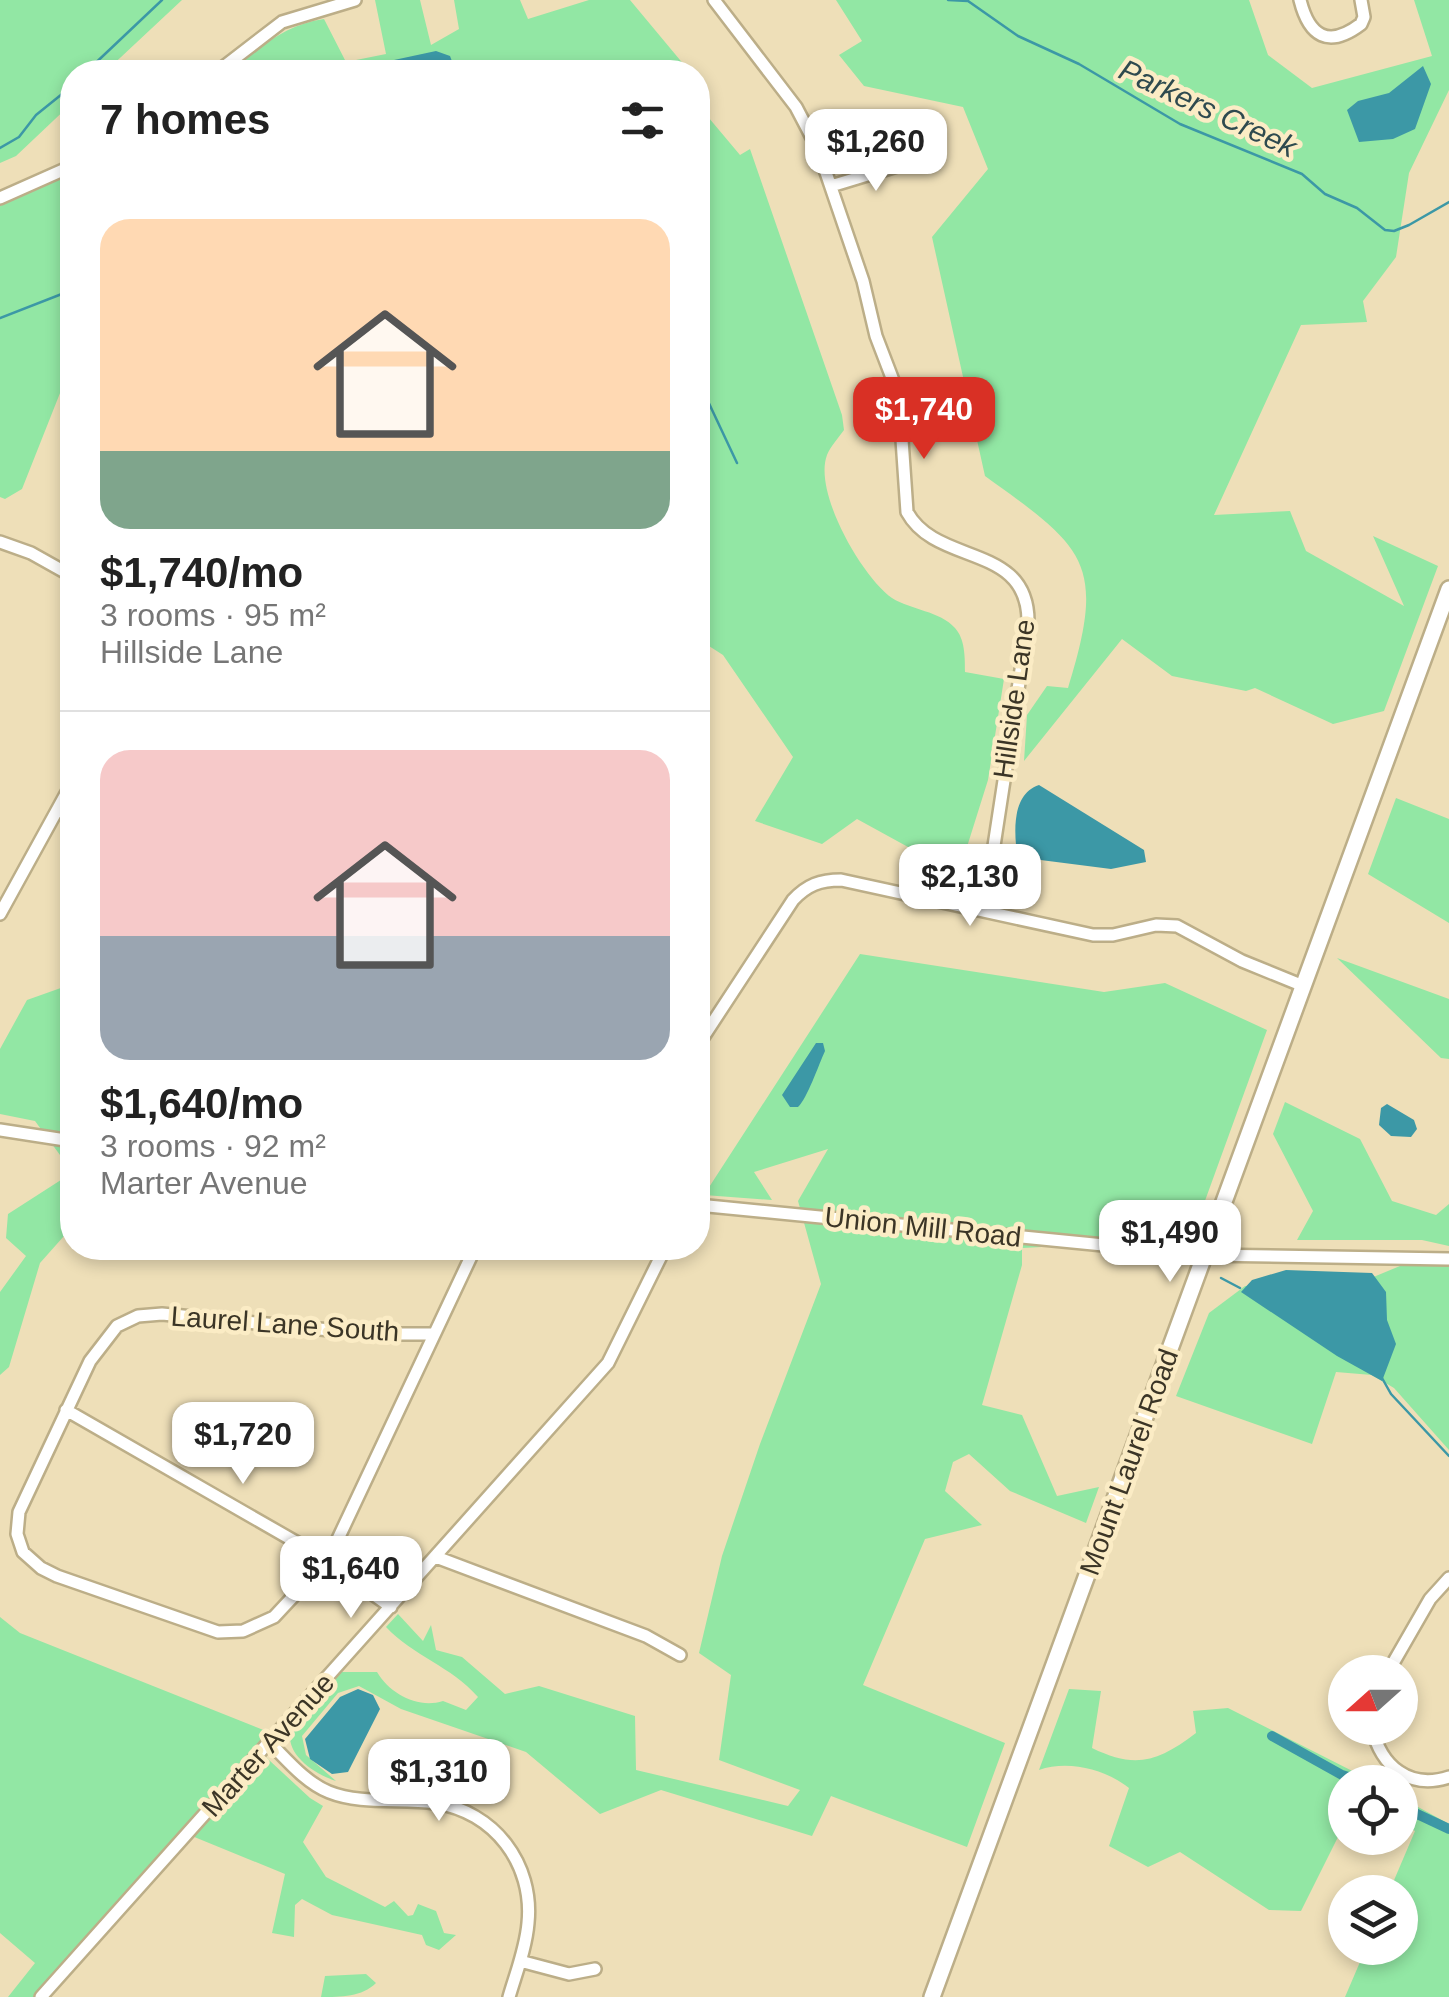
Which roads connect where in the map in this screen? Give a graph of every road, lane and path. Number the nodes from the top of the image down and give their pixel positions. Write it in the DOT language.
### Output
graph roads {
  1 [pos="354,0"];
  2 [pos="714,0"];
  3 [pos="1300,0"];
  4 [pos="1361,0"];
  5 [pos="233,60"];
  6 [pos="910,162"];
  7 [pos="60,171"];
  8 [pos="831,186"];
  9 [pos="0,198"];
  10 [pos="0,542"];
  11 [pos="60,570"];
  12 [pos="1449,589"];
  13 [pos="59,810"];
  14 [pos="984,911"];
  15 [pos="0,914"];
  16 [pos="1301,985"];
  17 [pos="710,1027"];
  18 [pos="0,1130"];
  19 [pos="60,1140"];
  20 [pos="710,1206"];
  21 [pos="1205,1254"];
  22 [pos="1449,1259"];
  23 [pos="470,1260"];
  24 [pos="659,1260"];
  25 [pos="434,1334"];
  26 [pos="66,1410"];
  27 [pos="436,1557"];
  28 [pos="325,1562"];
  29 [pos="1449,1578"];
  30 [pos="392,1607"];
  31 [pos="680,1655"];
  32 [pos="1398,1655"];
  33 [pos="270,1743"];
  34 [pos="1377,1745"];
  35 [pos="1449,1776"];
  36 [pos="520,1961"];
  37 [pos="595,1969"];
  38 [pos="41,1997"];
  39 [pos="509,1997"];
  40 [pos="932,1997"];
  1 -- 5 [label="street"];
  2 -- 8 [label="street, Hillside Lane"];
  3 -- 4 [label="street"];
  6 -- 8 [label="street"];
  7 -- 9 [label="street"];
  8 -- 14 [label="street, Hillside Lane"];
  10 -- 11 [label="street"];
  12 -- 16 [label="main road, Mount Laurel Road"];
  13 -- 15 [label="street"];
  14 -- 16 [label="street"];
  14 -- 17 [label="street"];
  16 -- 21 [label="main road, Mount Laurel Road"];
  18 -- 19 [label="street"];
  20 -- 21 [label="street, Union Mill Road"];
  21 -- 22 [label="street, Union Mill Road"];
  21 -- 40 [label="main road, Mount Laurel Road"];
  23 -- 25 [label="street, Laurel Lane South"];
  24 -- 27 [label="street, Marter Avenue"];
  25 -- 26 [label="street, Laurel Lane South"];
  25 -- 28 [label="street, Laurel Lane South"];
  26 -- 28 [label="street"];
  26 -- 28 [label="street, Laurel Lane South"];
  27 -- 30 [label="street, Marter Avenue"];
  27 -- 31 [label="street"];
  28 -- 30 [label="street"];
  29 -- 32 [label="street"];
  30 -- 33 [label="street, Marter Avenue"];
  33 -- 36 [label="street"];
  33 -- 38 [label="street, Marter Avenue"];
  34 -- 35 [label="street"];
  36 -- 37 [label="street"];
  36 -- 39 [label="street"];
}
